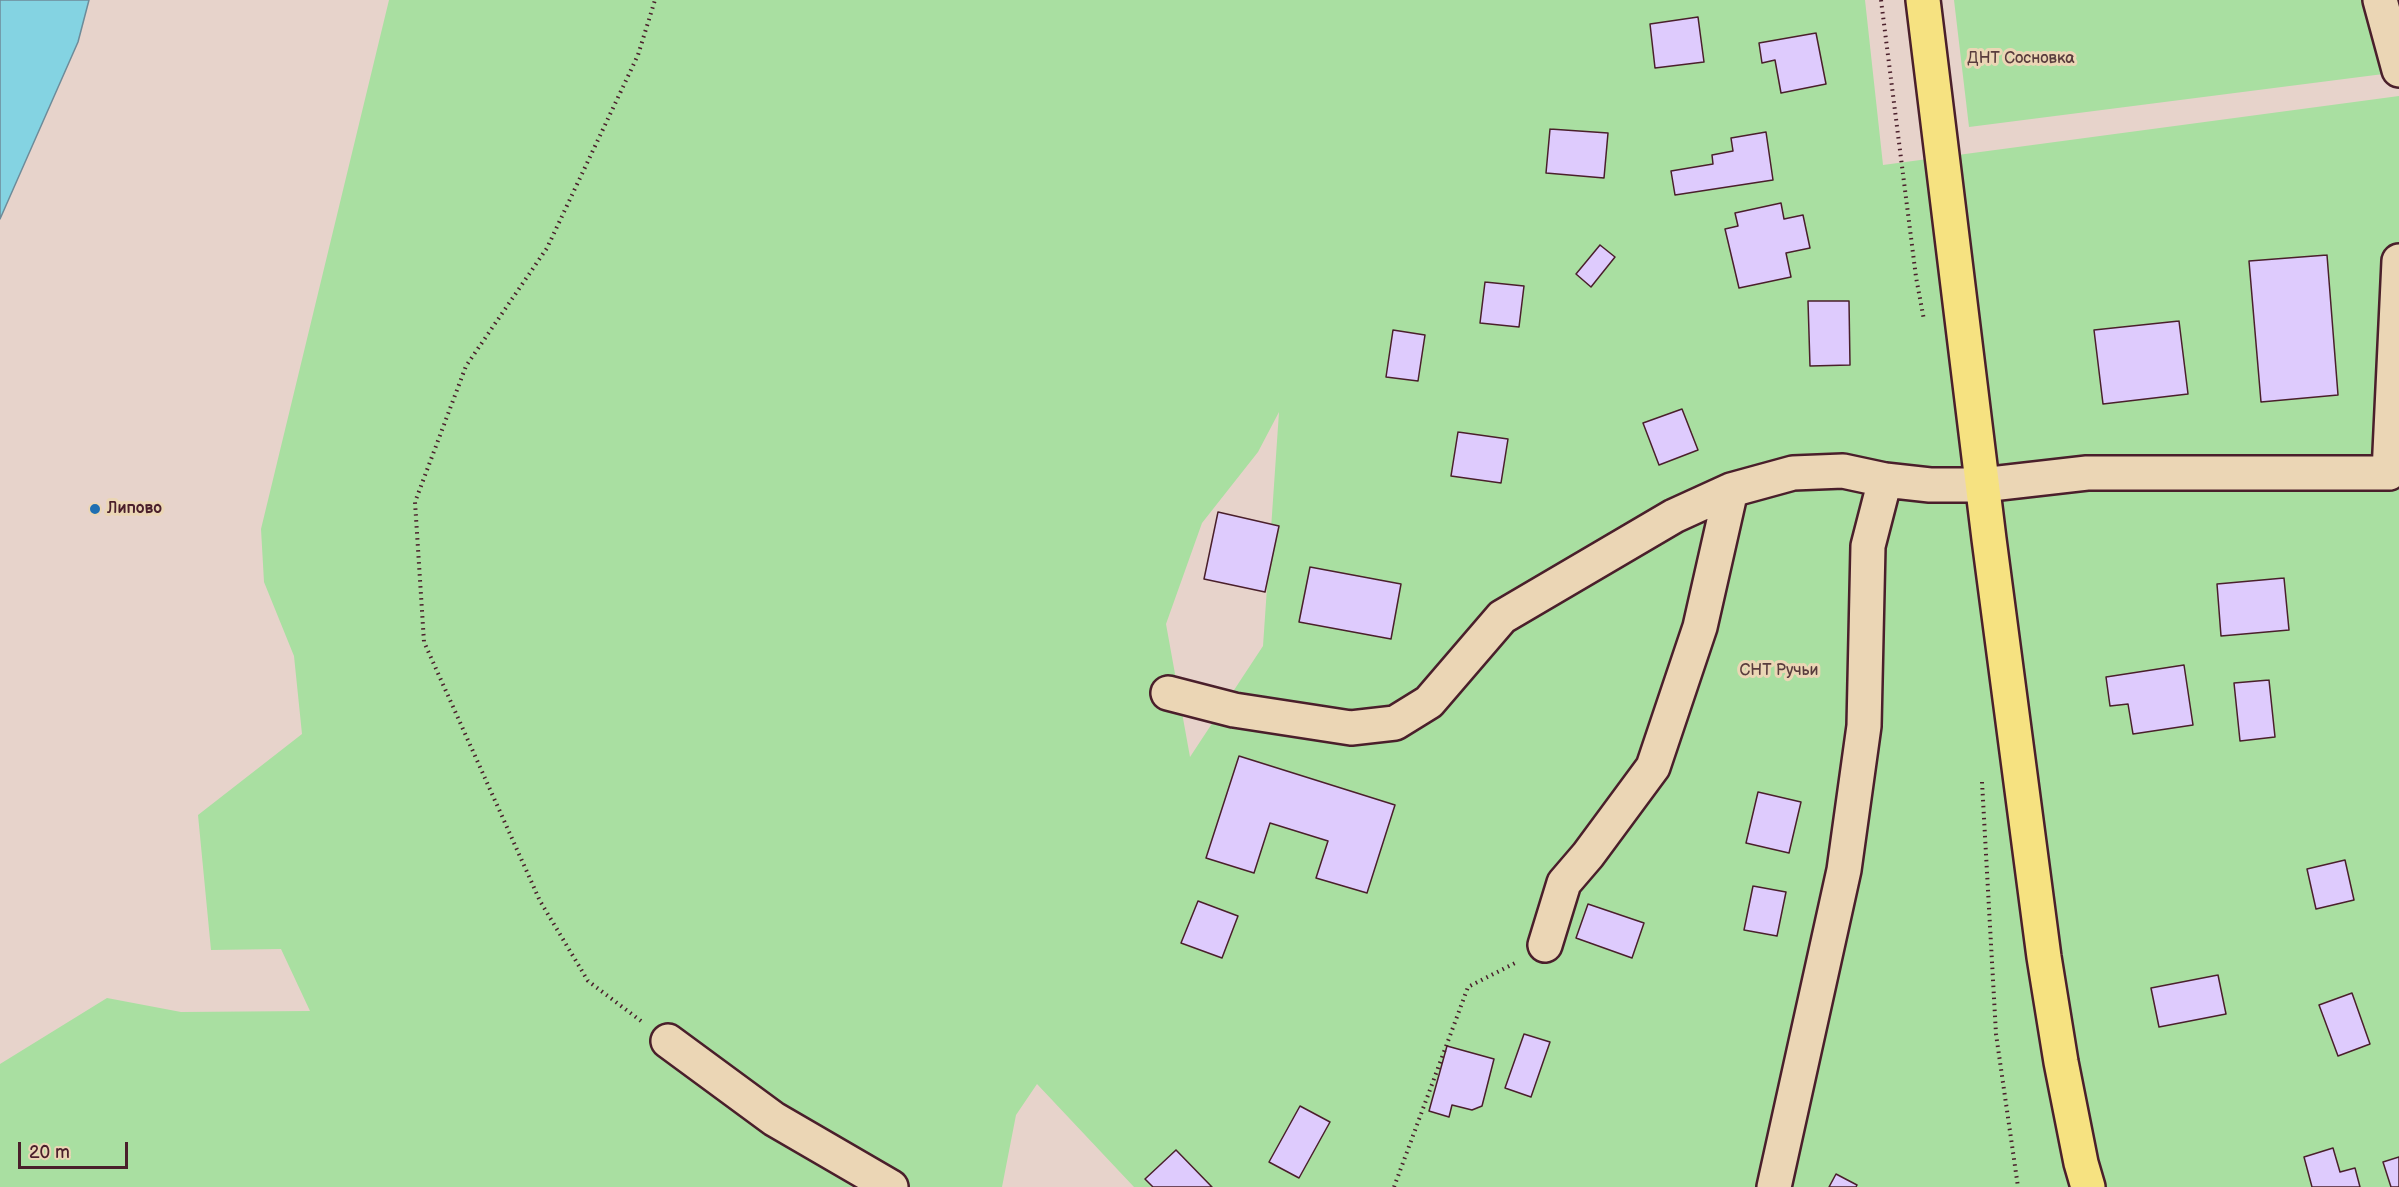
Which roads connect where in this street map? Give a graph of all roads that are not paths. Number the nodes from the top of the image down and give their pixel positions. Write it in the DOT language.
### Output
graph roads {
  1 [pos="1923,0"];
  2 [pos="2380,0"];
  3 [pos="2399,70"];
  4 [pos="2399,261"];
  5 [pos="1885,480"];
  6 [pos="1982,485"];
  7 [pos="1731,490"];
  8 [pos="1168,693"];
  9 [pos="1545,945"];
  10 [pos="668,1041"];
  11 [pos="891,1187"];
  12 [pos="1774,1187"];
  13 [pos="2088,1187"];
  1 -- 6 [label="main road"];
  2 -- 3 [label="street"];
  4 -- 6 [label="street"];
  5 -- 6 [label="street"];
  5 -- 7 [label="street"];
  5 -- 12 [label="street"];
  6 -- 13 [label="main road"];
  7 -- 8 [label="street"];
  7 -- 9 [label="street"];
  10 -- 11 [label="street"];
}
